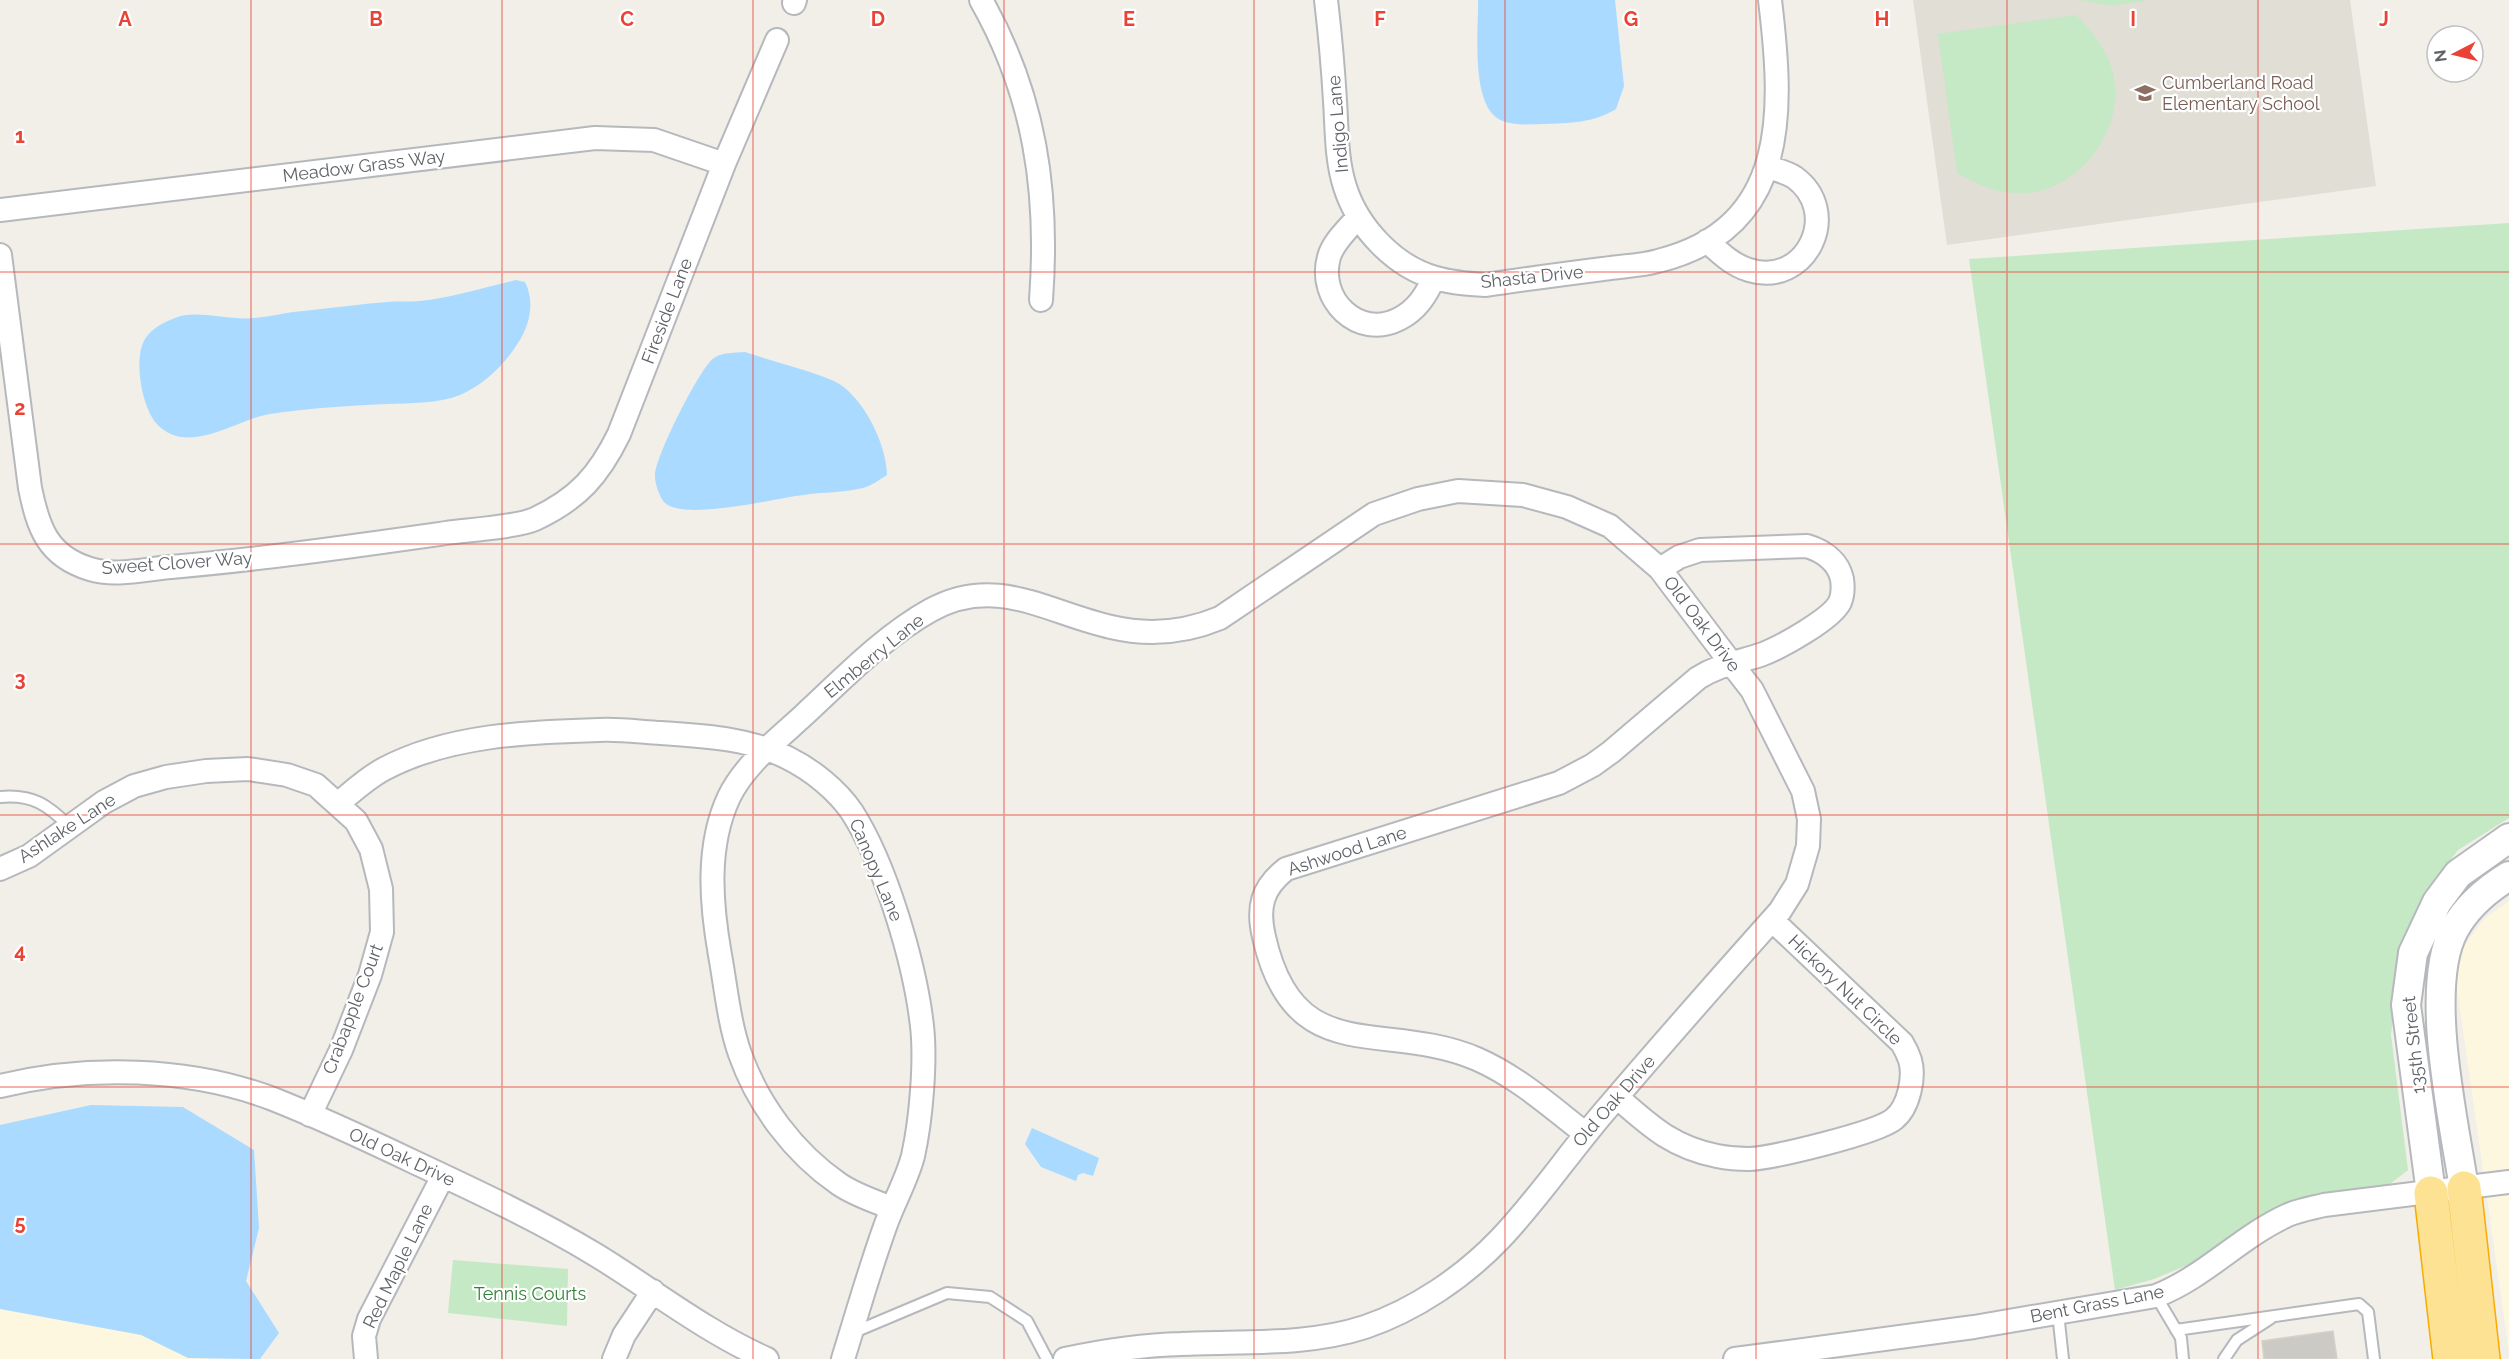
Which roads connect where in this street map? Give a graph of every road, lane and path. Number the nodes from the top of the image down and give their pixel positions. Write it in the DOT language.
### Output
graph roads {
  1 [pos="981,0"];
  2 [pos="1326,0"];
  3 [pos="1770,0"];
  4 [pos="777,40"];
  5 [pos="724,164"];
  6 [pos="1768,167"];
  7 [pos="0,210"];
  8 [pos="1358,217"];
  9 [pos="1707,241"];
  10 [pos="0,255"];
  11 [pos="1434,278"];
  12 [pos="1041,300"];
  13 [pos="498,526"];
  14 [pos="1660,569"];
  15 [pos="1731,663"];
  16 [pos="768,749"];
  17 [pos="0,798"];
  18 [pos="339,803"];
  19 [pos="70,827"];
  20 [pos="2509,838"];
  21 [pos="0,869"];
  22 [pos="2509,876"];
  23 [pos="1772,920"];
  24 [pos="0,1086"];
  25 [pos="1617,1097"];
  26 [pos="310,1115"];
  27 [pos="1586,1134"];
  28 [pos="443,1176"];
  29 [pos="2509,1182"];
  30 [pos="2464,1188"];
  31 [pos="2431,1193"];
  32 [pos="892,1208"];
  33 [pos="652,1291"];
  34 [pos="2156,1296"];
  35 [pos="2058,1313"];
  36 [pos="2274,1316"];
  37 [pos="2176,1330"];
  38 [pos="851,1333"];
  39 [pos="366,1359"];
  40 [pos="614,1359"];
  41 [pos="767,1359"];
  42 [pos="843,1359"];
  43 [pos="1047,1359"];
  44 [pos="1065,1359"];
  45 [pos="1735,1359"];
  46 [pos="2063,1359"];
  47 [pos="2183,1359"];
  48 [pos="2224,1359"];
  49 [pos="2374,1359"];
  50 [pos="2450,1359"];
  51 [pos="2482,1359"];
  1 -- 12 [label="street"];
  2 -- 8 [label="street, Indigo Lane"];
  3 -- 6 [label="street, Shasta Drive"];
  4 -- 5 [label="street, Fireside Lane"];
  5 -- 7 [label="street, Meadow Grass Way"];
  5 -- 13 [label="street, Fireside Lane"];
  6 -- 9 [label="street, Shasta Drive"];
  6 -- 9 [label="street"];
  8 -- 11 [label="street, Indigo Lane"];
  8 -- 11 [label="street"];
  9 -- 11 [label="street, Shasta Drive"];
  10 -- 13 [label="street, Sweet Clover Way"];
  14 -- 15 [label="street, Old Oak Drive"];
  14 -- 15 [label="street, Ashwood Lane"];
  14 -- 16 [label="street, Elmberry Lane"];
  15 -- 23 [label="street, Old Oak Drive"];
  15 -- 27 [label="street, Ashwood Lane"];
  16 -- 18 [label="street, Canopy Lane"];
  16 -- 32 [label="street, Canopy Lane"];
  16 -- 32 [label="street, Elmberry Lane"];
  17 -- 19 [label="lane"];
  18 -- 19 [label="street, Ashlake Lane"];
  18 -- 26 [label="street, Crabapple Court"];
  19 -- 21 [label="street, Ashlake Lane"];
  20 -- 31 [label="street, 135th Street"];
  22 -- 30 [label="street, 135th Street"];
  23 -- 25 [label="street, Old Oak Drive"];
  23 -- 25 [label="street, Hickory Nut Circle"];
  24 -- 26 [label="street, Old Oak Drive"];
  25 -- 27 [label="street, Old Oak Drive"];
  26 -- 28 [label="street, Old Oak Drive"];
  27 -- 44 [label="street, Old Oak Drive"];
  28 -- 33 [label="street, Old Oak Drive"];
  28 -- 39 [label="street, Red Maple Lane"];
  29 -- 30 [label="street, Bent Grass Lane"];
  30 -- 31 [label="street, Bent Grass Lane"];
  30 -- 51 [label="highway"];
  31 -- 34 [label="street, Bent Grass Lane"];
  31 -- 50 [label="highway"];
  32 -- 38 [label="street, Canopy Lane"];
  33 -- 40 [label="street"];
  33 -- 41 [label="street, Old Oak Drive"];
  34 -- 35 [label="street, Bent Grass Lane"];
  34 -- 37 [label="lane"];
  35 -- 45 [label="street, Bent Grass Lane"];
  35 -- 46 [label="lane"];
  36 -- 37 [label="lane"];
  36 -- 48 [label="lane"];
  36 -- 49 [label="lane"];
  37 -- 47 [label="lane"];
  38 -- 42 [label="street, Canopy Lane"];
  38 -- 43 [label="lane"];
}
